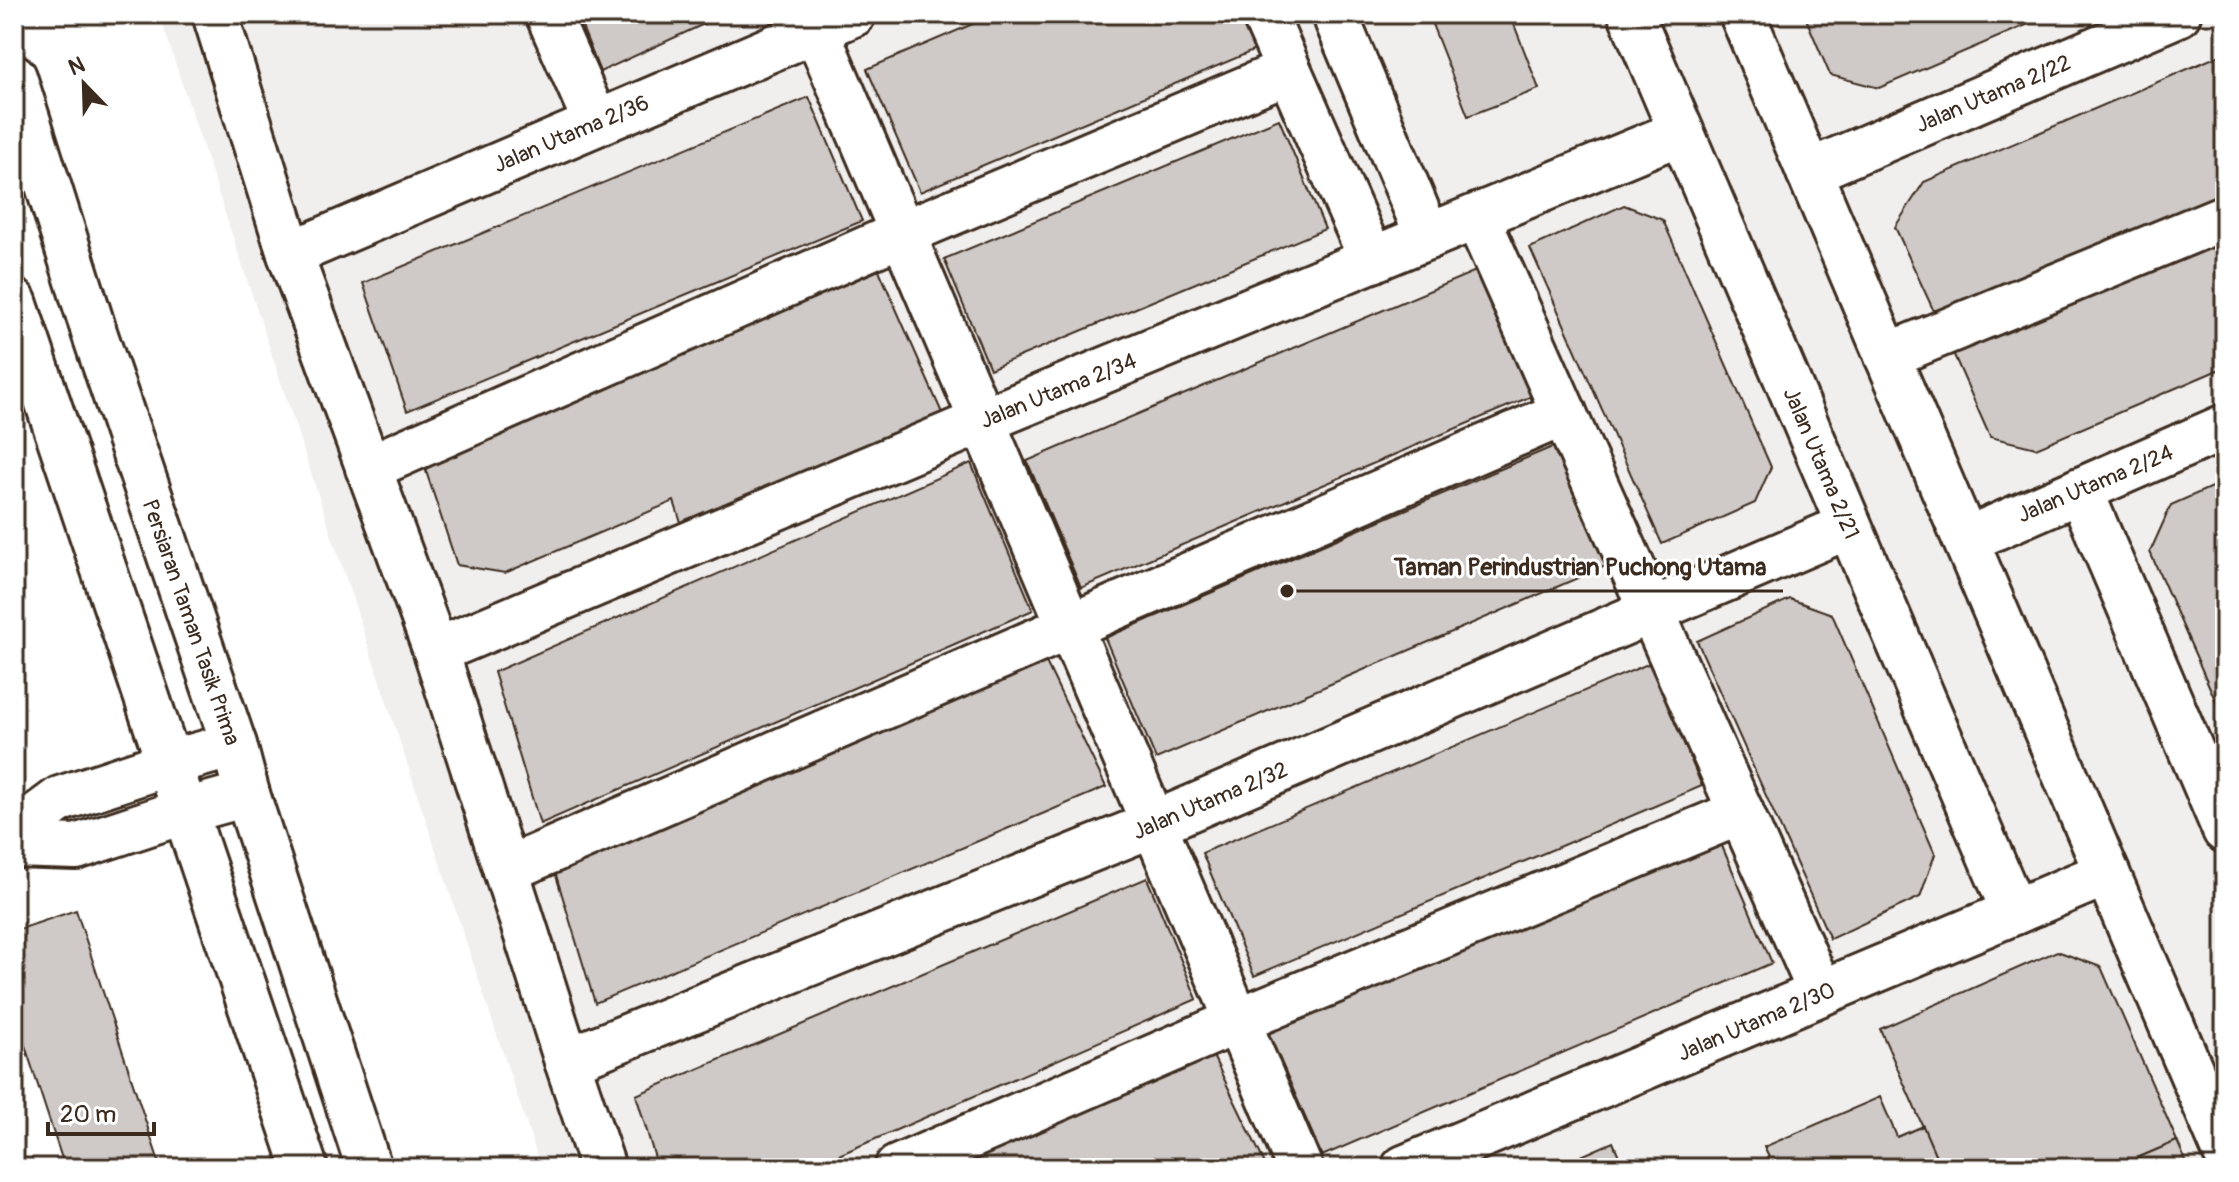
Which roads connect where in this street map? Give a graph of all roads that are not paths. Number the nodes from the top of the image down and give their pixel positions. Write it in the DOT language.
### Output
graph roads {
  1 [pos="215,14"];
  2 [pos="548,14"];
  3 [pos="1264,14"];
  4 [pos="1631,14"];
  5 [pos="1742,14"];
  6 [pos="2178,14"];
  7 [pos="1337,20"];
  8 [pos="814,24"];
  9 [pos="1288,71"];
  10 [pos="14,77"];
  11 [pos="596,123"];
  12 [pos="1681,132"];
  13 [pos="1809,172"];
  14 [pos="1477,217"];
  15 [pos="2225,217"];
  16 [pos="903,233"];
  17 [pos="1428,237"];
  18 [pos="290,254"];
  19 [pos="1372,260"];
  20 [pos="14,302"];
  21 [pos="1887,356"];
  22 [pos="1564,413"];
  23 [pos="982,421"];
  24 [pos="2225,427"];
  25 [pos="368,468"];
  26 [pos="2080,490"];
  27 [pos="1849,526"];
  28 [pos="1966,540"];
  29 [pos="1652,610"];
  30 [pos="1070,627"];
  31 [pos="436,651"];
  32 [pos="234,745"];
  33 [pos="169,763"];
  34 [pos="247,794"];
  35 [pos="185,811"];
  36 [pos="1741,812"];
  37 [pos="1154,824"];
  38 [pos="2225,830"];
  39 [pos="14,833"];
  40 [pos="14,845"];
  41 [pos="506,870"];
  42 [pos="2107,873"];
  43 [pos="2014,912"];
  44 [pos="1821,993"];
  45 [pos="1237,1021"];
  46 [pos="567,1061"];
  47 [pos="2225,1151"];
  48 [pos="305,1168"];
  49 [pos="369,1168"];
  50 [pos="603,1168"];
  51 [pos="897,1168"];
  52 [pos="1300,1168"];
  53 [pos="1404,1168"];
  1 -- 18 [label="street"];
  2 -- 11 [label="street"];
  3 -- 9 [label="street"];
  4 -- 12 [label="street, Jalan Utama 2/21"];
  5 -- 13 [label="street"];
  6 -- 13 [label="street, Jalan Utama 2/22"];
  7 -- 17 [label="street"];
  8 -- 11 [label="street, Jalan Utama 2/36"];
  8 -- 16 [label="street"];
  9 -- 16 [label="street"];
  9 -- 19 [label="street"];
  10 -- 32 [label="street, Persiaran Taman Tasik Prima"];
  11 -- 18 [label="street, Jalan Utama 2/36"];
  12 -- 14 [label="street, Jalan Utama 2/34"];
  12 -- 27 [label="street, Jalan Utama 2/21"];
  13 -- 21 [label="street"];
  14 -- 17 [label="street, Jalan Utama 2/34"];
  14 -- 22 [label="street"];
  15 -- 21 [label="street"];
  16 -- 23 [label="street"];
  16 -- 25 [label="street"];
  17 -- 19 [label="street, Jalan Utama 2/34"];
  18 -- 25 [label="street"];
  19 -- 23 [label="street, Jalan Utama 2/34"];
  20 -- 33 [label="street"];
  21 -- 28 [label="street"];
  22 -- 29 [label="street"];
  22 -- 30 [label="street"];
  23 -- 30 [label="street"];
  23 -- 31 [label="street, Jalan Utama 2/34"];
  24 -- 26 [label="street, Jalan Utama 2/24"];
  25 -- 31 [label="street"];
  26 -- 28 [label="street, Jalan Utama 2/24"];
  26 -- 38 [label="street"];
  27 -- 29 [label="street, Jalan Utama 2/32"];
  27 -- 43 [label="street, Jalan Utama 2/21"];
  28 -- 42 [label="street"];
  29 -- 36 [label="street"];
  29 -- 37 [label="street, Jalan Utama 2/32"];
  30 -- 37 [label="street"];
  30 -- 41 [label="street"];
  31 -- 41 [label="street"];
  32 -- 33 [label="street"];
  32 -- 34 [label="street, Persiaran Taman Tasik Prima"];
  33 -- 35 [label="street"];
  33 -- 39 [label="street"];
  34 -- 35 [label="street"];
  34 -- 49 [label="street, Persiaran Taman Tasik Prima"];
  35 -- 40 [label="street"];
  35 -- 48 [label="street"];
  36 -- 44 [label="street"];
  36 -- 45 [label="street"];
  37 -- 45 [label="street"];
  37 -- 46 [label="street, Jalan Utama 2/32"];
  41 -- 46 [label="street"];
  42 -- 43 [label="street, Jalan Utama 2/30"];
  42 -- 47 [label="street"];
  43 -- 44 [label="street, Jalan Utama 2/30"];
  44 -- 53 [label="street, Jalan Utama 2/30"];
  45 -- 51 [label="street"];
  45 -- 52 [label="street"];
  46 -- 50 [label="street"];
}
